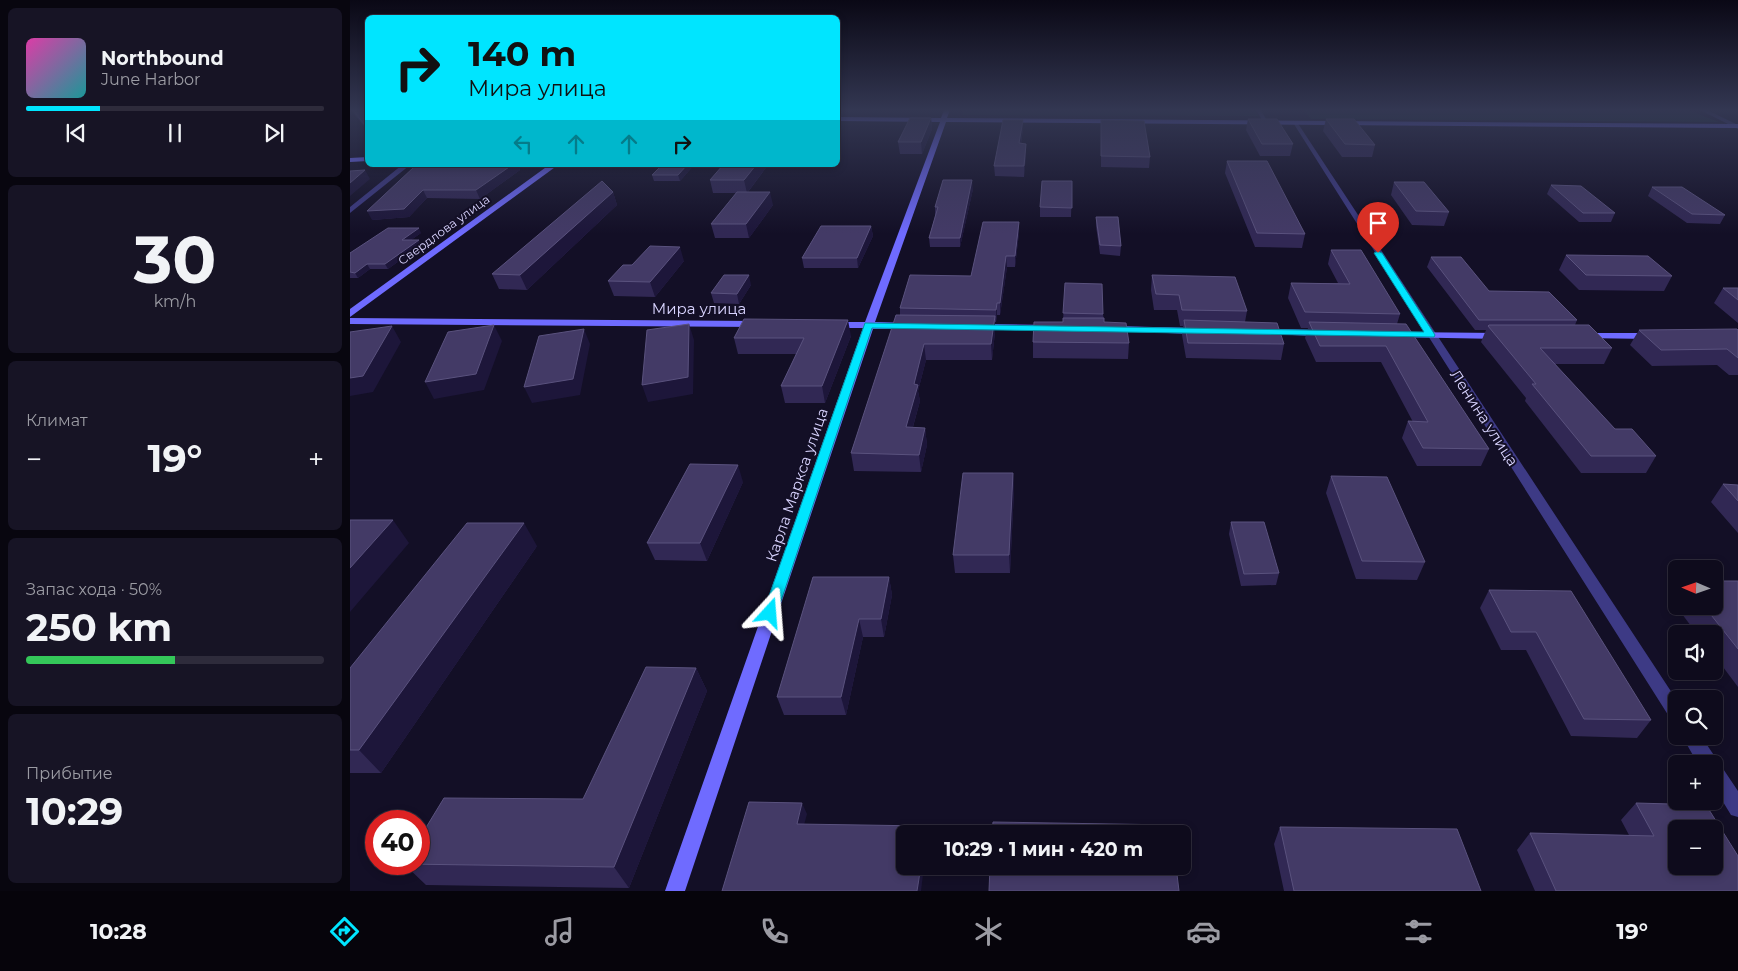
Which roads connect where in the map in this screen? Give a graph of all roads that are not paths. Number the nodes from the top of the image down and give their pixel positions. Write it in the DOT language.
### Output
graph roads {
  1 [pos="932,152"];
  2 [pos="1313,152"];
  3 [pos="365,159"];
  4 [pos="350,160"];
  5 [pos="404,167"];
  6 [pos="551,167"];
  7 [pos="350,211"];
  8 [pos="350,314"];
  9 [pos="350,321"];
  10 [pos="769,324"];
  11 [pos="819,325"];
  12 [pos="868,325"];
  13 [pos="918,326"];
  14 [pos="967,327"];
  15 [pos="1066,329"];
  16 [pos="1095,329"];
  17 [pos="1204,331"];
  18 [pos="1253,332"];
  19 [pos="1332,334"];
  20 [pos="1381,334"];
  21 [pos="1431,335"];
  22 [pos="1510,336"];
  23 [pos="1570,336"];
  24 [pos="1659,336"];
  25 [pos="1668,701"];
  26 [pos="1723,785"];
  27 [pos="1738,808"];
  28 [pos="675,891"];
  1 -- 12 [label="street, Карла Маркса улица"];
  2 -- 21 [label="street, Ленина улица"];
  3 -- 4 [label="street"];
  5 -- 7 [label="street"];
  6 -- 8 [label="street, Свердлова улица"];
  9 -- 10 [label="street, Мира улица"];
  11 -- 12 [label="street"];
  12 -- 13 [label="street"];
  12 -- 28 [label="street, Карла Маркса улица"];
  14 -- 15 [label="street"];
  16 -- 17 [label="street"];
  18 -- 19 [label="street"];
  20 -- 21 [label="street"];
  21 -- 22 [label="street"];
  21 -- 25 [label="street, Ленина улица"];
  23 -- 24 [label="street"];
  26 -- 27 [label="street"];
}
